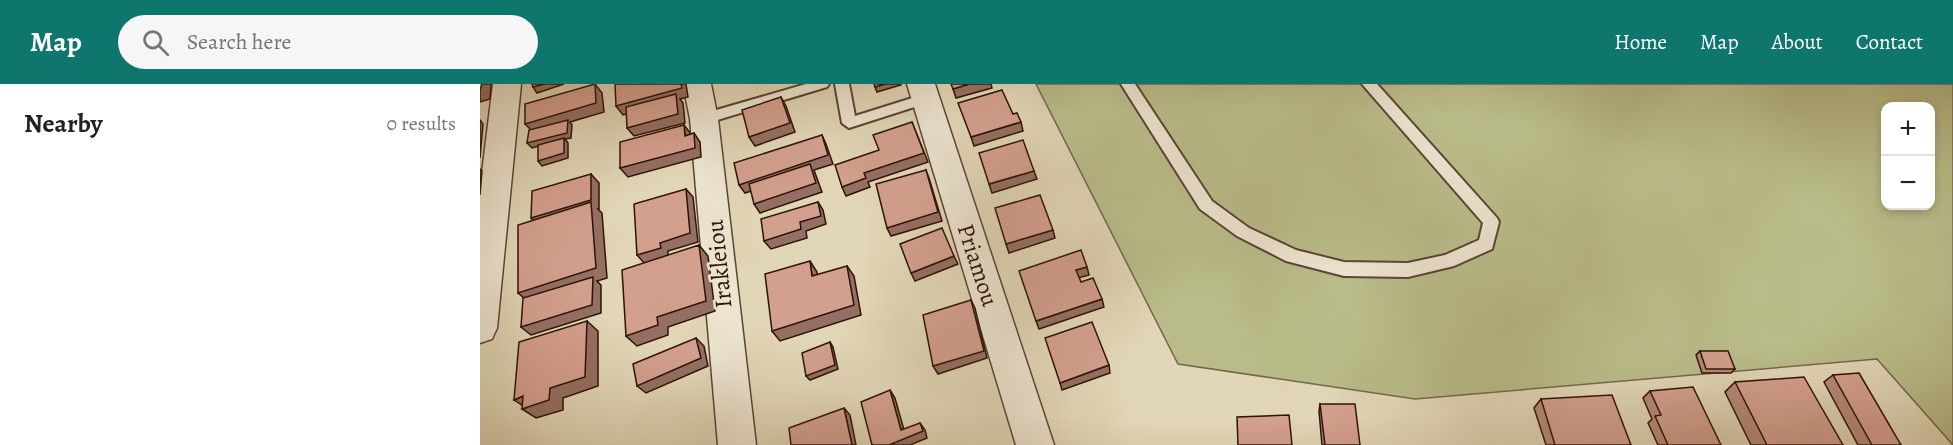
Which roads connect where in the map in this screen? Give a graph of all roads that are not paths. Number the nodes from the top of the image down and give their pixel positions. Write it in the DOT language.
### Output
graph roads {
  1 [pos="507,84"];
  2 [pos="697,84"];
  3 [pos="822,84"];
  4 [pos="842,84"];
  5 [pos="1128,84"];
  6 [pos="1369,84"];
  7 [pos="923,92"];
  8 [pos="704,119"];
  9 [pos="480,328"];
  10 [pos="737,445"];
  11 [pos="1035,445"];
  1 -- 9 [label="street"];
  2 -- 8 [label="street, Irakleiou"];
  3 -- 8 [label="lane"];
  4 -- 7 [label="lane"];
  5 -- 6 [label="lane"];
  7 -- 11 [label="street, Priamou"];
  8 -- 10 [label="street, Irakleiou"];
}
